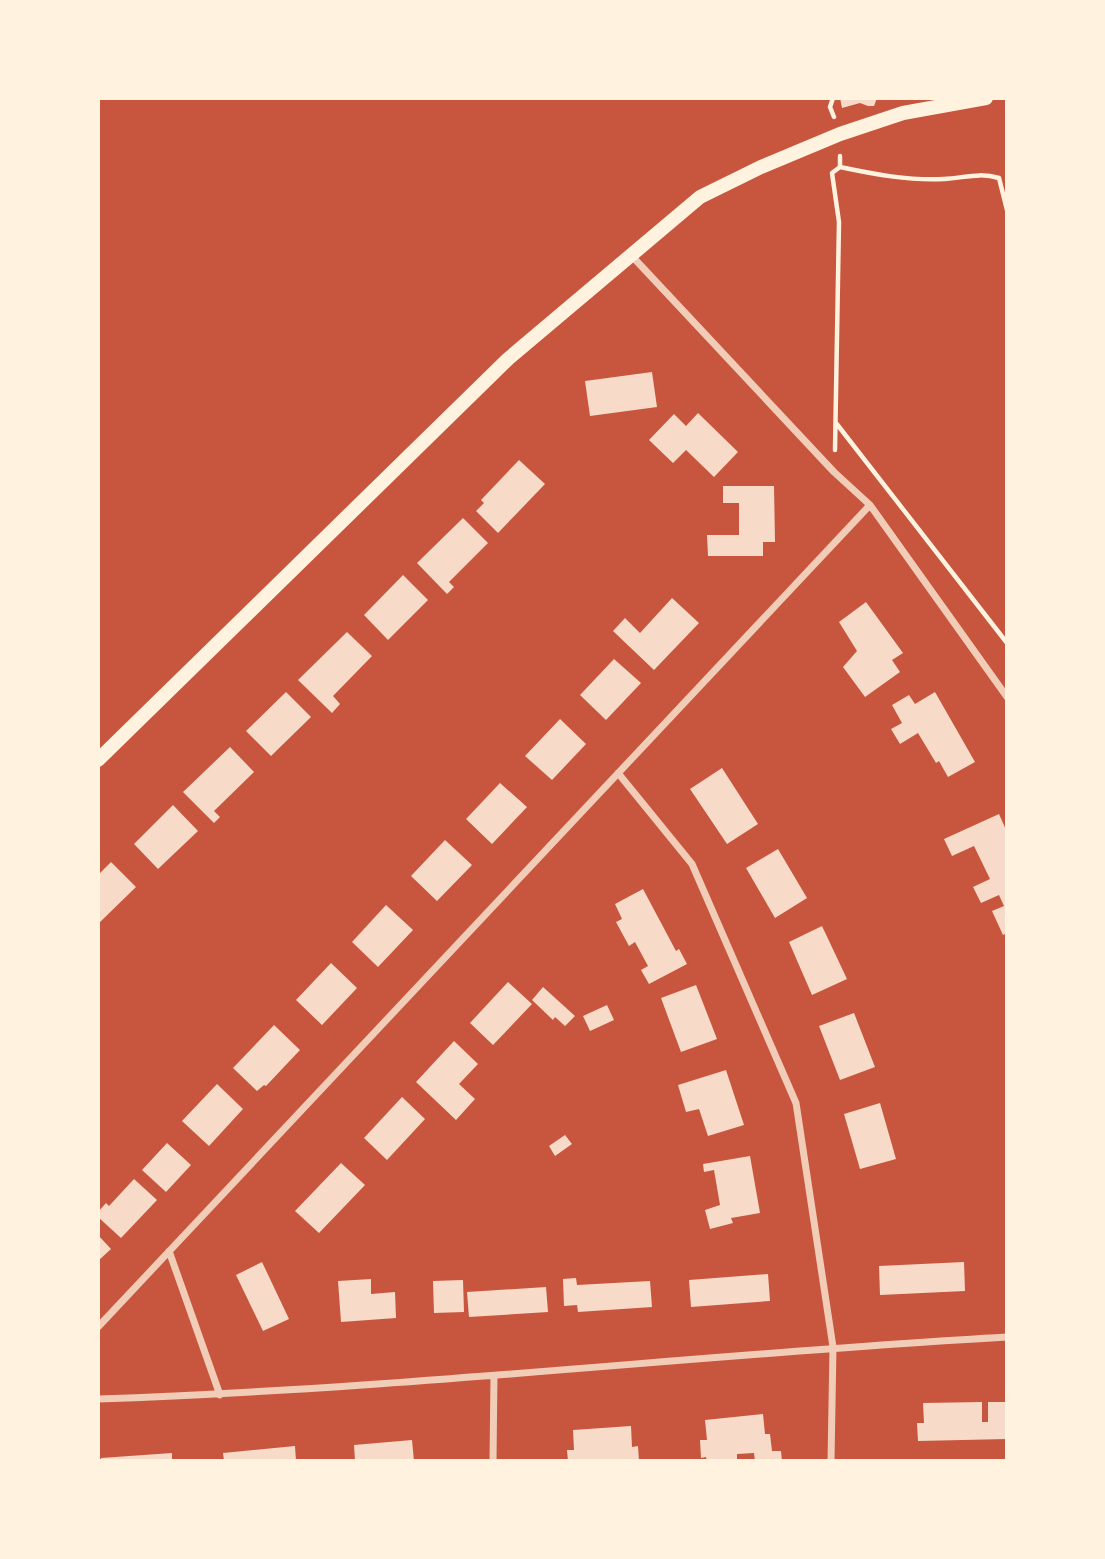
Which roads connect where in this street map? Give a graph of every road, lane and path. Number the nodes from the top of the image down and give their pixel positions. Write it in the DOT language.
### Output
graph roads {
  1 [pos="986,98"];
  2 [pos="840,134"];
  3 [pos="839,166"];
  4 [pos="1007,210"];
  5 [pos="631,255"];
  6 [pos="835,422"];
  7 [pos="834,472"];
  8 [pos="870,505"];
  9 [pos="1007,643"];
  10 [pos="1007,697"];
  11 [pos="98,760"];
  12 [pos="618,773"];
  13 [pos="169,1251"];
  14 [pos="98,1327"];
  15 [pos="1007,1337"];
  16 [pos="833,1347"];
  17 [pos="494,1376"];
  18 [pos="220,1395"];
  19 [pos="98,1399"];
  20 [pos="493,1461"];
  21 [pos="831,1461"];
  1 -- 2 [label="main road"];
  2 -- 3 [label="path"];
  2 -- 5 [label="main road"];
  3 -- 4 [label="path"];
  3 -- 6 [label="path"];
  5 -- 7 [label="street"];
  5 -- 11 [label="main road"];
  6 -- 7 [label="path"];
  6 -- 9 [label="path"];
  7 -- 8 [label="street"];
  8 -- 10 [label="street"];
  8 -- 12 [label="street"];
  12 -- 13 [label="street"];
  12 -- 16 [label="street"];
  13 -- 14 [label="street"];
  13 -- 18 [label="street"];
  15 -- 16 [label="street"];
  16 -- 17 [label="street"];
  16 -- 21 [label="street"];
  17 -- 18 [label="street"];
  17 -- 20 [label="street"];
  18 -- 19 [label="street"];
}
